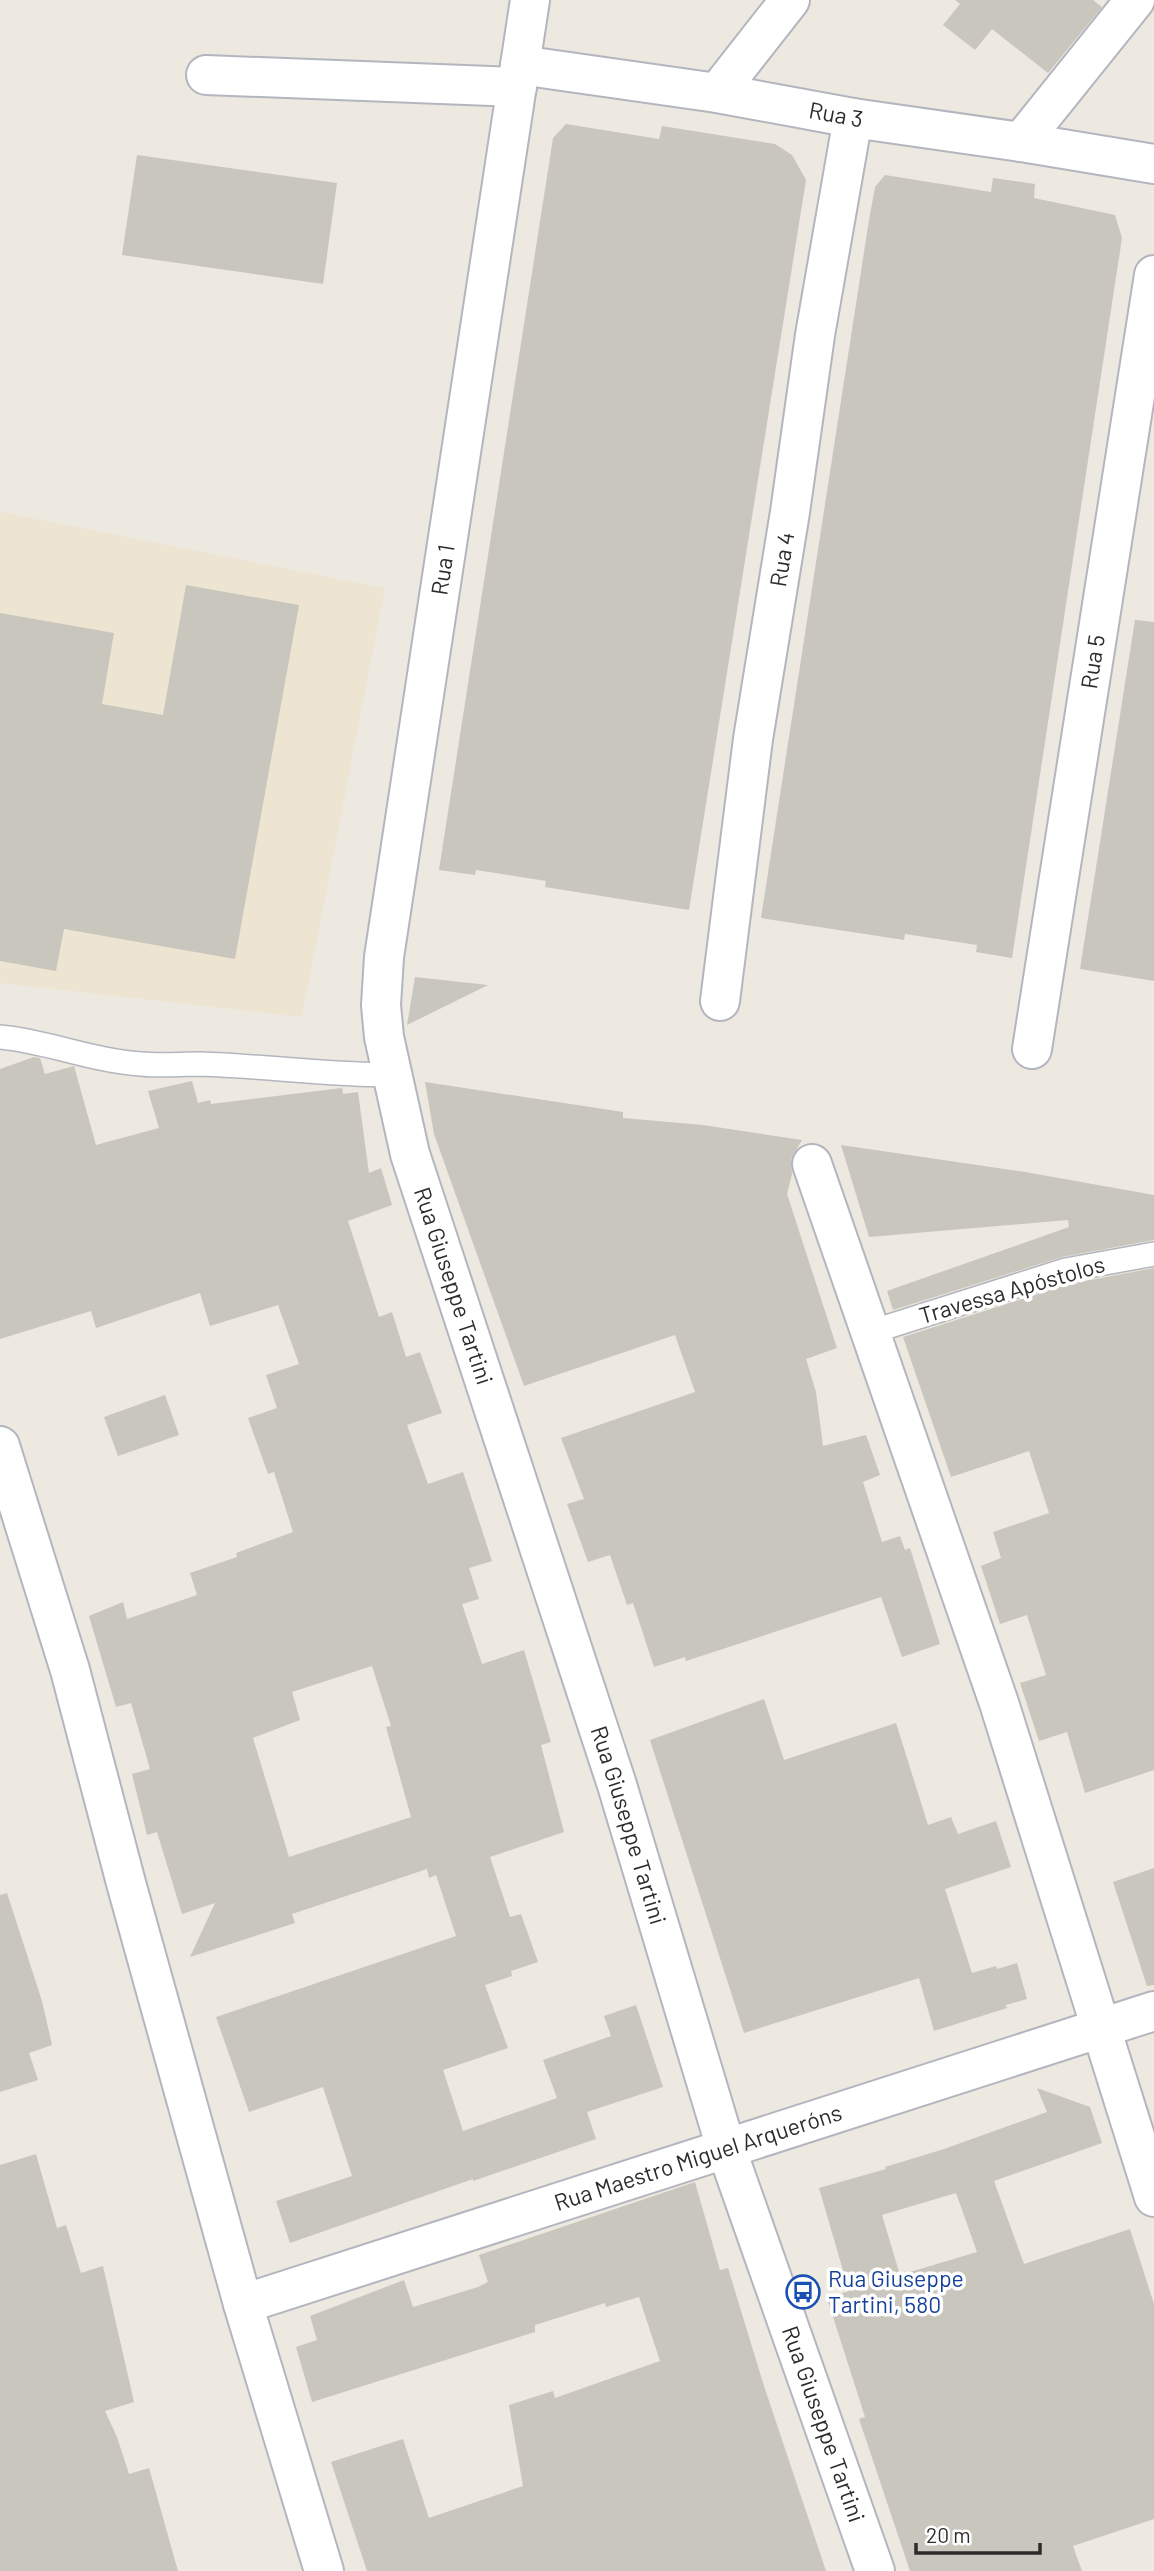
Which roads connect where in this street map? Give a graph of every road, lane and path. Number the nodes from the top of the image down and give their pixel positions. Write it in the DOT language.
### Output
graph roads {
  1 [pos="530,0"];
  2 [pos="790,0"];
  3 [pos="1135,0"];
  4 [pos="206,75"];
  5 [pos="519,76"];
  6 [pos="717,93"];
  7 [pos="853,118"];
  8 [pos="1021,142"];
  9 [pos="1154,164"];
  10 [pos="1154,275"];
  11 [pos="720,1001"];
  12 [pos="0,1037"];
  13 [pos="1032,1048"];
  14 [pos="391,1075"];
  15 [pos="812,1164"];
  16 [pos="1154,1254"];
  17 [pos="871,1332"];
  18 [pos="0,1446"];
  19 [pos="1154,2011"];
  20 [pos="1101,2026"];
  21 [pos="726,2148"];
  22 [pos="1154,2197"];
  23 [pos="243,2304"];
  24 [pos="324,2571"];
  25 [pos="875,2571"];
  1 -- 5 [label="street, Rua 1"];
  2 -- 6 [label="street"];
  3 -- 8 [label="street"];
  4 -- 5 [label="street, Rua 3"];
  5 -- 6 [label="street, Rua 3"];
  5 -- 14 [label="street, Rua 1"];
  6 -- 7 [label="street, Rua 3"];
  7 -- 8 [label="street, Rua 3"];
  7 -- 11 [label="street, Rua 4"];
  8 -- 9 [label="street, Rua 3"];
  10 -- 13 [label="street, Rua 5"];
  12 -- 14 [label="lane"];
  14 -- 21 [label="street, Rua Giuseppe Tartini"];
  15 -- 17 [label="street"];
  16 -- 17 [label="lane, Travessa Apóstolos"];
  17 -- 20 [label="street"];
  18 -- 23 [label="street"];
  19 -- 20 [label="street, Rua Maestro Miguel Arqueróns"];
  20 -- 21 [label="street, Rua Maestro Miguel Arqueróns"];
  20 -- 22 [label="street"];
  21 -- 23 [label="street, Rua Maestro Miguel Arqueróns"];
  21 -- 25 [label="street, Rua Giuseppe Tartini"];
  23 -- 24 [label="street"];
}
